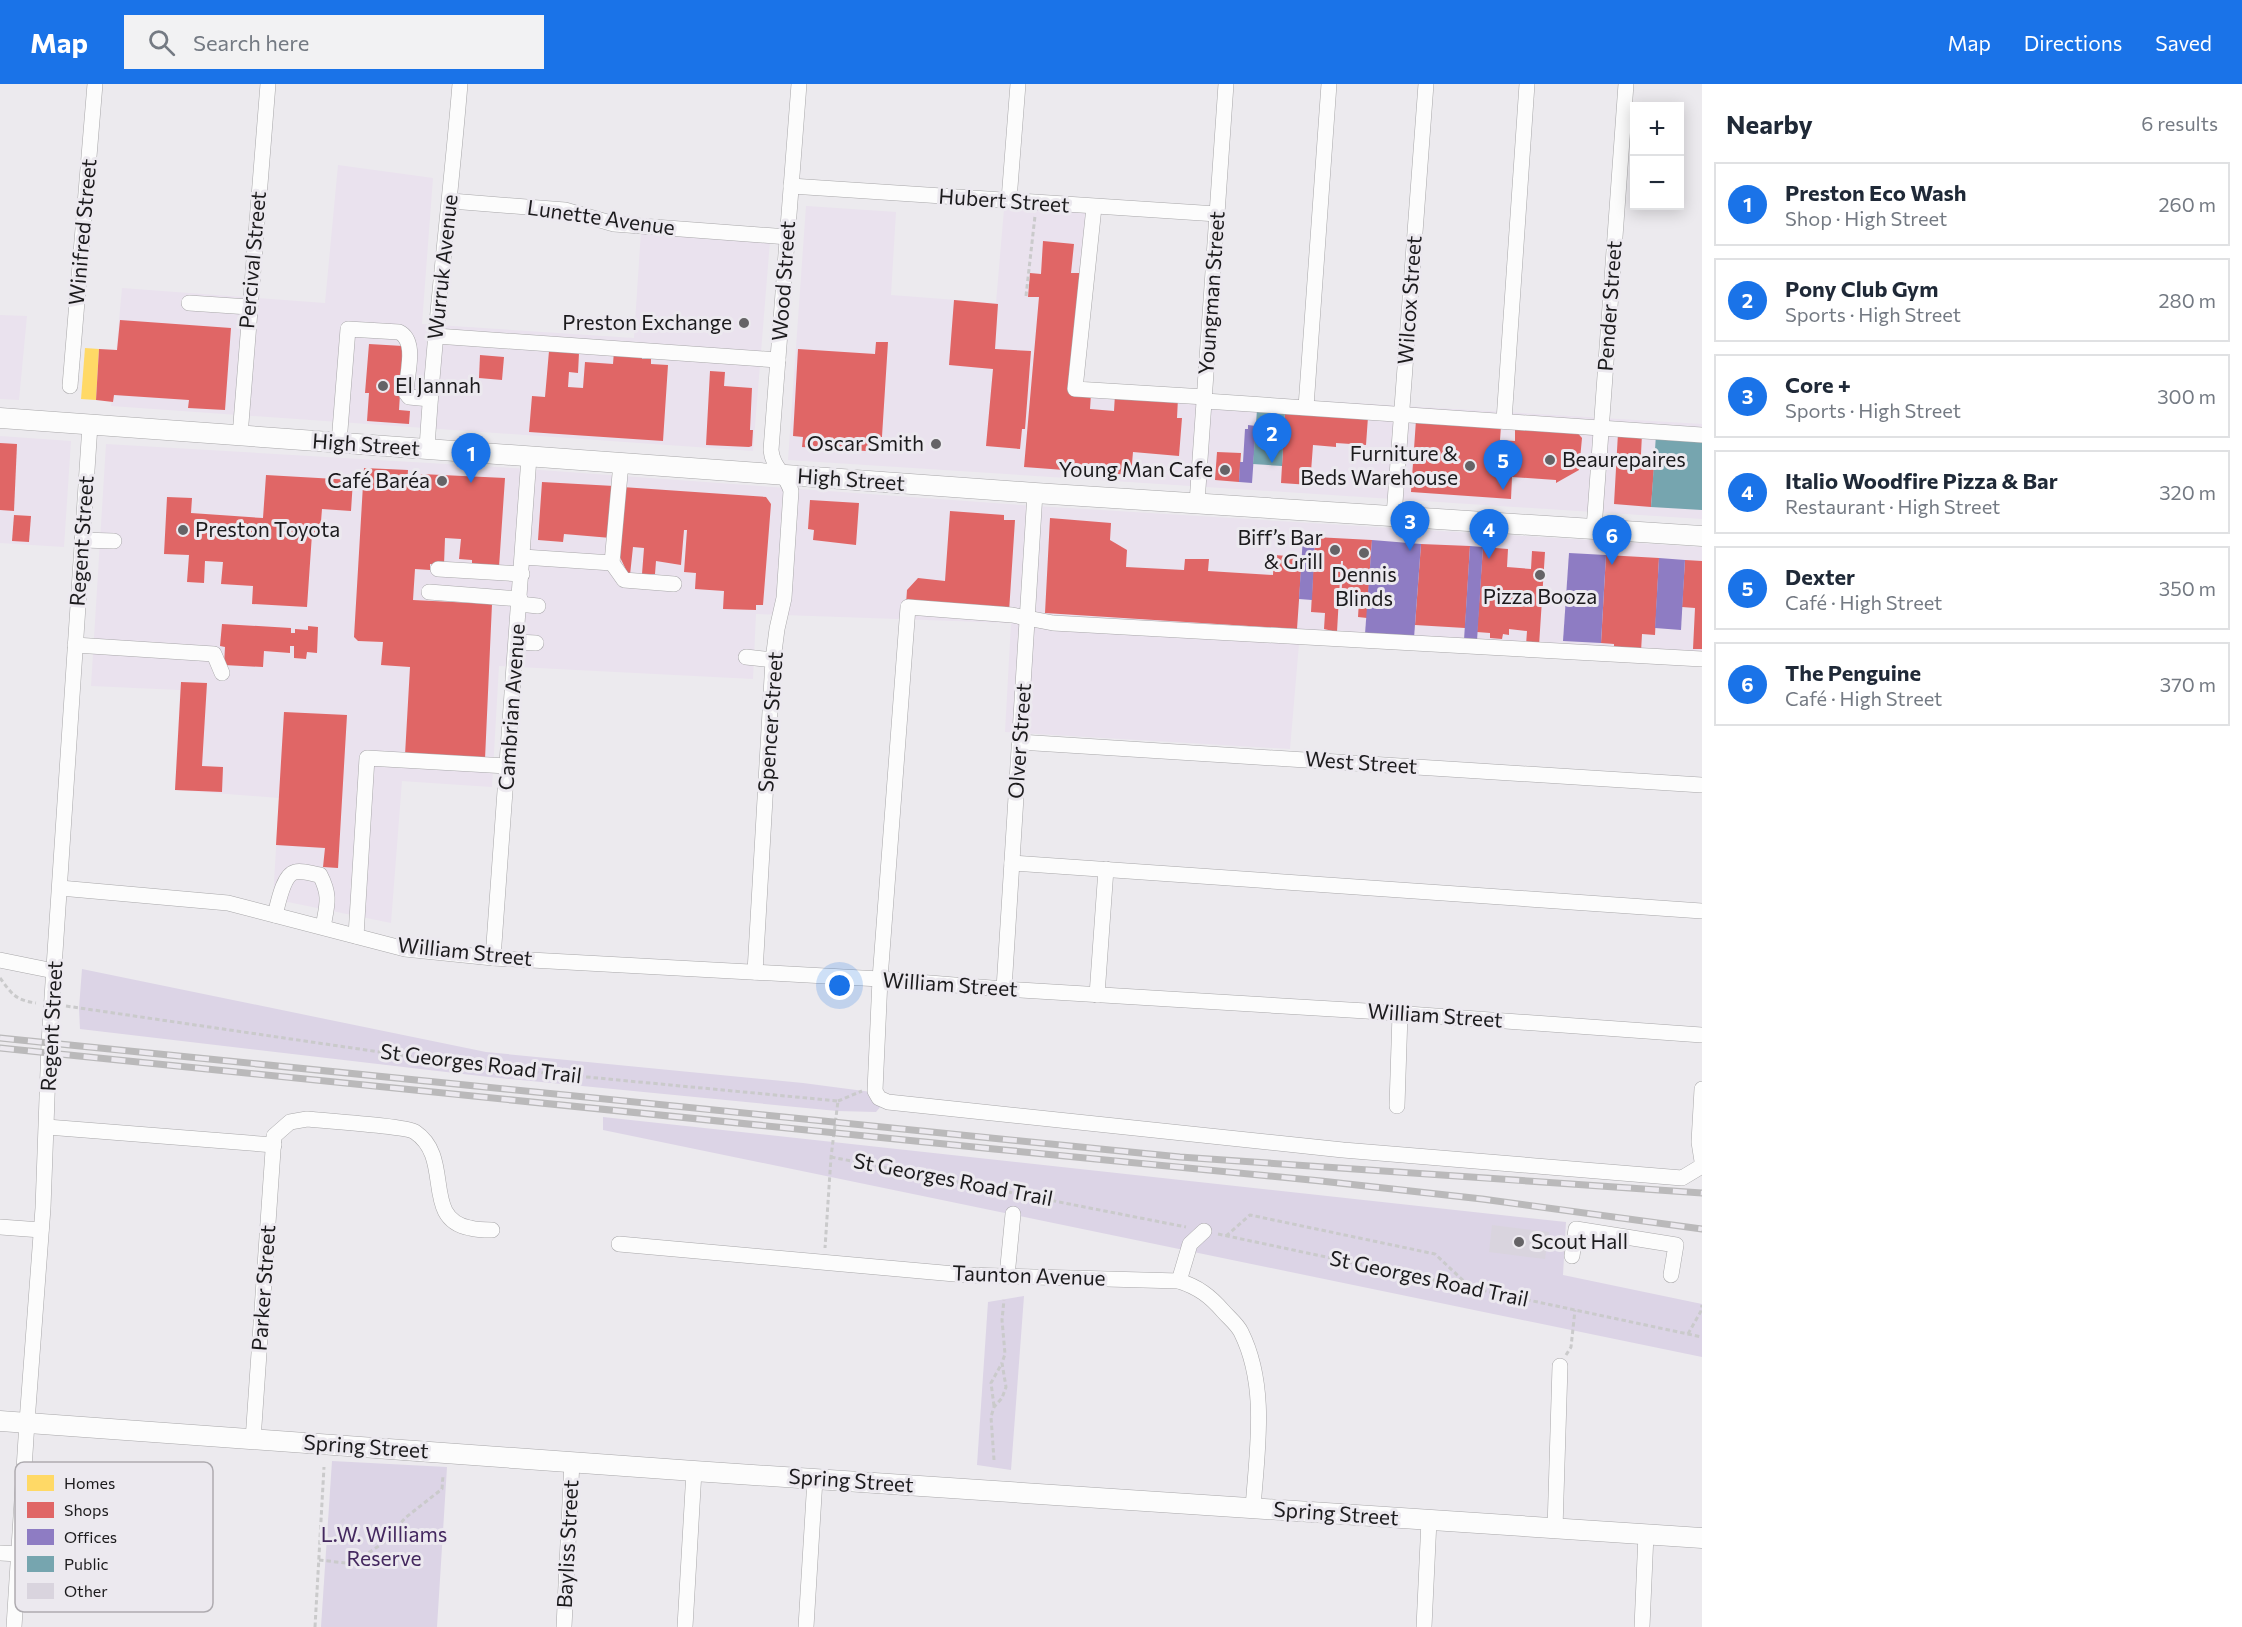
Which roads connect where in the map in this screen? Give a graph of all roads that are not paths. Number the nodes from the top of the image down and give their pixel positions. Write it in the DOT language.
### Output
graph roads {
  1 [pos="95,84"];
  2 [pos="268,84"];
  3 [pos="460,84"];
  4 [pos="799,84"];
  5 [pos="1018,84"];
  6 [pos="1226,84"];
  7 [pos="1329,84"];
  8 [pos="1426,84"];
  9 [pos="1527,84"];
  10 [pos="1626,84"];
  11 [pos="791,186"];
  12 [pos="1010,200"];
  13 [pos="451,201"];
  14 [pos="1094,207"];
  15 [pos="1217,214"];
  16 [pos="788,237"];
  17 [pos="189,303"];
  18 [pos="249,307"];
  19 [pos="436,336"];
  20 [pos="778,360"];
  21 [pos="70,386"];
  22 [pos="430,399"];
  23 [pos="1205,399"];
  24 [pos="1306,407"];
  25 [pos="1402,413"];
  26 [pos="0,418"];
  27 [pos="1504,421"];
  28 [pos="90,425"];
  29 [pos="1601,429"];
  30 [pos="1702,435"];
  31 [pos="240,436"];
  32 [pos="339,443"];
  33 [pos="427,449"];
  34 [pos="529,457"];
  35 [pos="621,463"];
  36 [pos="783,475"];
  37 [pos="1035,493"];
  38 [pos="1197,503"];
  39 [pos="1394,516"];
  40 [pos="1594,529"];
  41 [pos="1702,536"];
  42 [pos="82,540"];
  43 [pos="114,541"];
  44 [pos="523,557"];
  45 [pos="612,563"];
  46 [pos="438,569"];
  47 [pos="522,574"];
  48 [pos="674,584"];
  49 [pos="429,592"];
  50 [pos="519,602"];
  51 [pos="538,606"];
  52 [pos="1028,617"];
  53 [pos="516,642"];
  54 [pos="536,643"];
  55 [pos="75,645"];
  56 [pos="746,657"];
  57 [pos="1702,659"];
  58 [pos="773,660"];
  59 [pos="222,673"];
  60 [pos="1019,742"];
  61 [pos="507,766"];
  62 [pos="1702,785"];
  63 [pos="1012,863"];
  64 [pos="1106,869"];
  65 [pos="60,888"];
  66 [pos="1702,911"];
  67 [pos="275,915"];
  68 [pos="323,927"];
  69 [pos="356,936"];
  70 [pos="493,958"];
  71 [pos="0,960"];
  72 [pos="54,971"];
  73 [pos="755,972"];
  74 [pos="880,979"];
  75 [pos="1004,989"];
  76 [pos="1097,995"];
  77 [pos="1400,1014"];
  78 [pos="1702,1035"];
  79 [pos="1702,1089"];
  80 [pos="1397,1106"];
  81 [pos="47,1127"];
  82 [pos="274,1141"];
  83 [pos="1702,1161"];
  84 [pos="1702,1166"];
  85 [pos="1013,1214"];
  86 [pos="0,1227"];
  87 [pos="41,1230"];
  88 [pos="492,1230"];
  89 [pos="1204,1231"];
  90 [pos="619,1244"];
  91 [pos="1572,1256"];
  92 [pos="1671,1275"];
  93 [pos="1007,1276"];
  94 [pos="1179,1281"];
  95 [pos="1560,1366"];
  96 [pos="0,1421"];
  97 [pos="27,1422"];
  98 [pos="253,1440"];
  99 [pos="572,1461"];
  100 [pos="25,1462"];
  101 [pos="694,1471"];
  102 [pos="815,1479"];
  103 [pos="1253,1508"];
  104 [pos="1430,1520"];
  105 [pos="1555,1529"];
  106 [pos="1646,1534"];
  107 [pos="1702,1538"];
  108 [pos="0,1552"];
  109 [pos="15,1554"];
  110 [pos="15,1612"];
  111 [pos="14,1627"];
  112 [pos="564,1627"];
  113 [pos="686,1627"];
  114 [pos="806,1627"];
  115 [pos="1424,1627"];
  116 [pos="1642,1627"];
  1 -- 21 [label="street, Winifred Street"];
  2 -- 18 [label="street, Percival Street"];
  3 -- 13 [label="street, Wurruk Avenue"];
  4 -- 11 [label="street, Wood Street"];
  5 -- 12 [label="street"];
  6 -- 15 [label="street, Youngman Street"];
  7 -- 24 [label="street"];
  8 -- 25 [label="street, Wilcox Street"];
  9 -- 27 [label="street"];
  10 -- 29 [label="street, Pender Street"];
  11 -- 12 [label="street, Hubert Street"];
  11 -- 16 [label="street, Wood Street"];
  12 -- 14 [label="street, Hubert Street"];
  13 -- 16 [label="street, Lunette Avenue"];
  13 -- 19 [label="street, Wurruk Avenue"];
  14 -- 15 [label="street, Hubert Street"];
  14 -- 23 [label="street"];
  15 -- 23 [label="street, Youngman Street"];
  16 -- 20 [label="street, Wood Street"];
  17 -- 18 [label="street"];
  18 -- 31 [label="street, Percival Street"];
  19 -- 20 [label="street"];
  19 -- 22 [label="street, Wurruk Avenue"];
  20 -- 36 [label="street, Wood Street"];
  22 -- 32 [label="street"];
  22 -- 33 [label="street, Wurruk Avenue"];
  23 -- 24 [label="street"];
  23 -- 38 [label="street, Youngman Street"];
  24 -- 25 [label="street"];
  25 -- 27 [label="street"];
  25 -- 39 [label="street, Wilcox Street"];
  26 -- 28 [label="main road, High Street"];
  27 -- 29 [label="street"];
  28 -- 31 [label="main road, High Street"];
  28 -- 42 [label="street, Regent Street"];
  29 -- 30 [label="street"];
  29 -- 40 [label="street, Pender Street"];
  31 -- 32 [label="main road, High Street"];
  32 -- 33 [label="main road, High Street"];
  33 -- 34 [label="main road, High Street"];
  34 -- 35 [label="main road, High Street"];
  34 -- 44 [label="street, Cambrian Avenue"];
  35 -- 36 [label="main road, High Street"];
  35 -- 45 [label="street"];
  36 -- 37 [label="main road, High Street"];
  36 -- 58 [label="street, Spencer Street"];
  37 -- 38 [label="main road, High Street"];
  37 -- 52 [label="street, Olver Street"];
  38 -- 39 [label="main road, High Street"];
  39 -- 40 [label="main road, High Street"];
  40 -- 41 [label="main road, High Street"];
  42 -- 43 [label="street"];
  42 -- 55 [label="street, Regent Street"];
  44 -- 45 [label="street"];
  44 -- 47 [label="street, Cambrian Avenue"];
  45 -- 48 [label="street"];
  46 -- 47 [label="street"];
  47 -- 50 [label="street, Cambrian Avenue"];
  49 -- 50 [label="street"];
  50 -- 51 [label="street"];
  50 -- 53 [label="street, Cambrian Avenue"];
  52 -- 57 [label="street"];
  52 -- 60 [label="street, Olver Street"];
  52 -- 74 [label="street"];
  53 -- 54 [label="street"];
  53 -- 61 [label="street, Cambrian Avenue"];
  55 -- 59 [label="street"];
  55 -- 65 [label="street, Regent Street"];
  56 -- 58 [label="street"];
  58 -- 73 [label="street, Spencer Street"];
  60 -- 62 [label="street, West Street"];
  60 -- 63 [label="street, Olver Street"];
  61 -- 69 [label="street"];
  61 -- 70 [label="street, Cambrian Avenue"];
  63 -- 64 [label="street"];
  63 -- 75 [label="street, Olver Street"];
  64 -- 66 [label="street"];
  64 -- 76 [label="street"];
  65 -- 67 [label="street, William Street"];
  65 -- 72 [label="street, Regent Street"];
  67 -- 68 [label="street, William Street"];
  67 -- 68 [label="street"];
  68 -- 69 [label="street, William Street"];
  69 -- 70 [label="street, William Street"];
  70 -- 73 [label="street, William Street"];
  71 -- 72 [label="street"];
  72 -- 81 [label="street, Regent Street"];
  73 -- 74 [label="street, William Street"];
  74 -- 75 [label="street, William Street"];
  74 -- 84 [label="street"];
  75 -- 76 [label="street, William Street"];
  76 -- 77 [label="street, William Street"];
  77 -- 78 [label="street, William Street"];
  77 -- 80 [label="street"];
  79 -- 83 [label="street"];
  81 -- 82 [label="street"];
  81 -- 87 [label="street, Regent Street"];
  82 -- 88 [label="street"];
  82 -- 98 [label="street, Parker Street"];
  85 -- 93 [label="street"];
  86 -- 87 [label="street"];
  87 -- 97 [label="street, Regent Street"];
  89 -- 94 [label="street"];
  90 -- 93 [label="street, Taunton Avenue"];
  91 -- 92 [label="street"];
  93 -- 94 [label="street, Taunton Avenue"];
  94 -- 103 [label="street, Taunton Avenue"];
  95 -- 105 [label="street"];
  96 -- 97 [label="main road, Spring Street"];
  97 -- 98 [label="main road, Spring Street"];
  97 -- 100 [label="street, Regent Street"];
  98 -- 99 [label="main road, Spring Street"];
  99 -- 101 [label="main road, Spring Street"];
  99 -- 112 [label="street, Bayliss Street"];
  101 -- 102 [label="main road, Spring Street"];
  101 -- 113 [label="street"];
  102 -- 103 [label="main road, Spring Street"];
  102 -- 114 [label="street"];
  103 -- 104 [label="main road, Spring Street"];
  104 -- 105 [label="main road, Spring Street"];
  104 -- 115 [label="street"];
  105 -- 106 [label="main road, Spring Street"];
  106 -- 107 [label="main road, Spring Street"];
  106 -- 116 [label="street"];
  108 -- 109 [label="street"];
  110 -- 111 [label="street, Regent Street"];
}
